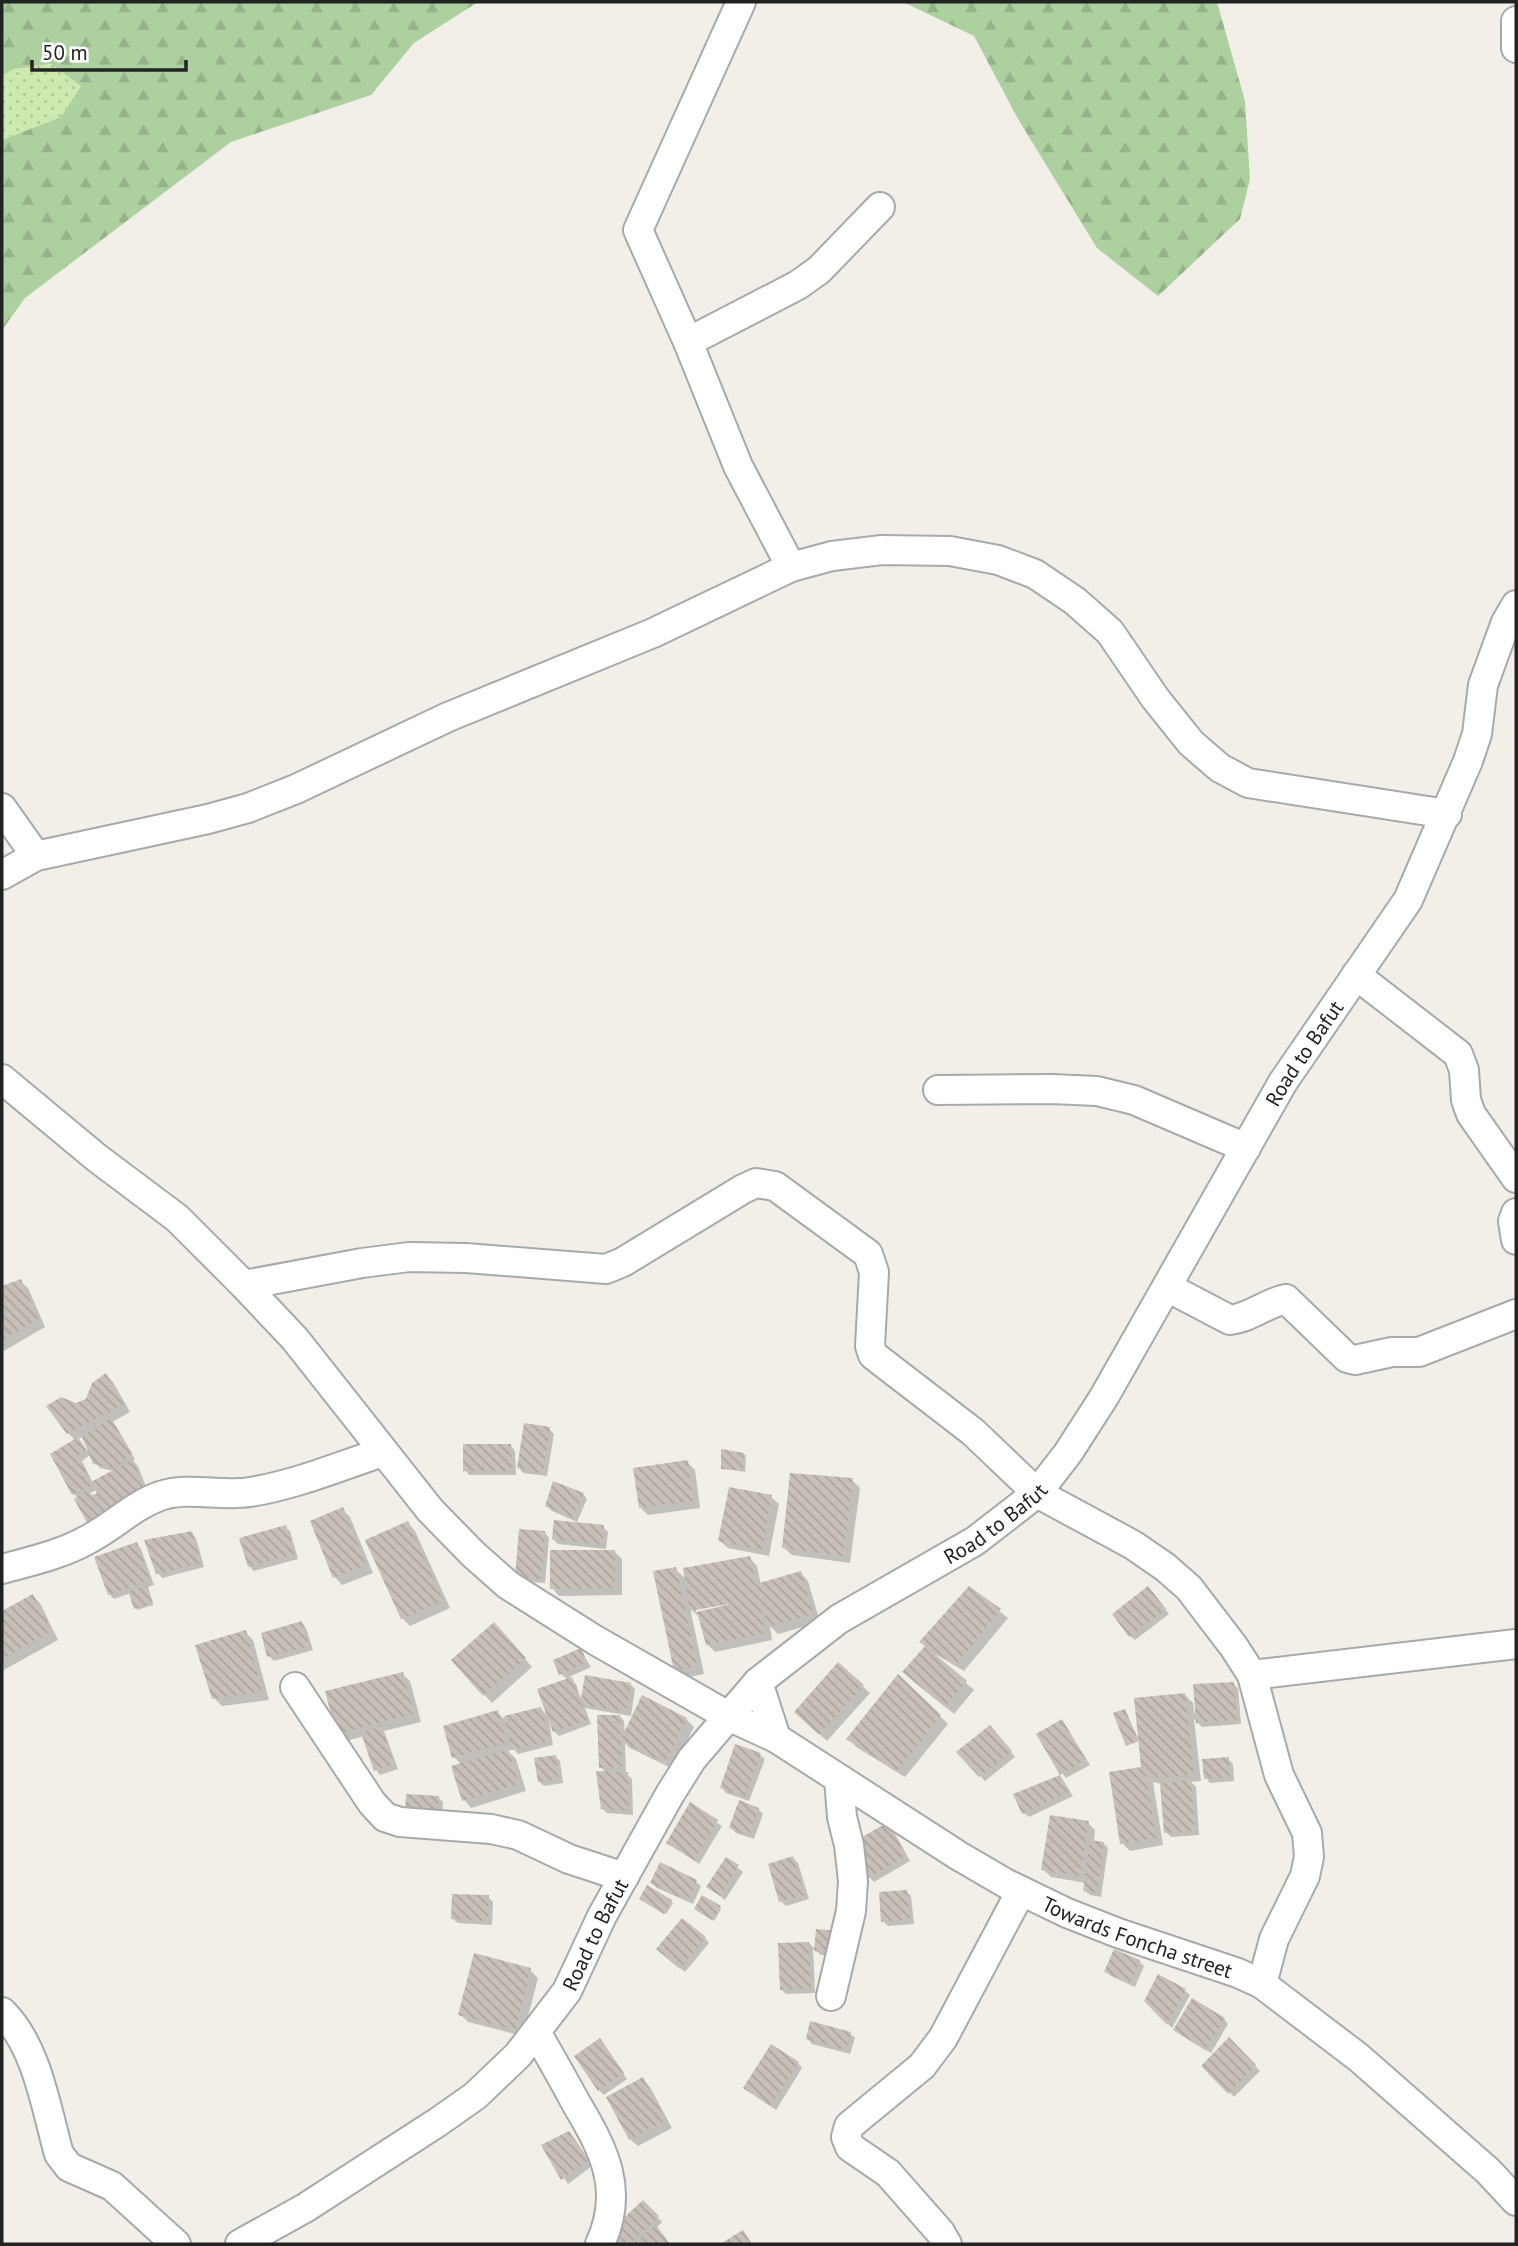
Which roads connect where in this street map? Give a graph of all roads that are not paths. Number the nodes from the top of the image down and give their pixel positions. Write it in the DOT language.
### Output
graph roads {
  1 [pos="741,2"];
  2 [pos="1516,21"];
  3 [pos="1516,48"];
  4 [pos="880,207"];
  5 [pos="688,342"];
  6 [pos="791,568"];
  7 [pos="1516,605"];
  8 [pos="2,808"];
  9 [pos="1447,814"];
  10 [pos="36,856"];
  11 [pos="2,875"];
  12 [pos="1356,975"];
  13 [pos="2,1079"];
  14 [pos="938,1090"];
  15 [pos="1246,1148"];
  16 [pos="1516,1178"];
  17 [pos="1516,1213"];
  18 [pos="1516,1240"];
  19 [pos="244,1285"];
  20 [pos="1167,1287"];
  21 [pos="1512,1321"];
  22 [pos="383,1452"];
  23 [pos="1037,1493"];
  24 [pos="2,1569"];
  25 [pos="1516,1644"];
  26 [pos="1252,1675"];
  27 [pos="758,1682"];
  28 [pos="295,1687"];
  29 [pos="728,1716"];
  30 [pos="776,1738"];
  31 [pos="839,1779"];
  32 [pos="624,1877"];
  33 [pos="1021,1891"];
  34 [pos="1262,1984"];
  35 [pos="831,1996"];
  36 [pos="2,2012"];
  37 [pos="536,2032"];
  38 [pos="1516,2201"];
  39 [pos="176,2244"];
  40 [pos="240,2244"];
  41 [pos="600,2244"];
  42 [pos="947,2244"];
  1 -- 5 [label="street"];
  2 -- 3 [label="street"];
  4 -- 5 [label="street"];
  5 -- 6 [label="street"];
  6 -- 9 [label="street"];
  6 -- 10 [label="street"];
  7 -- 9 [label="street, Road to Bafut"];
  8 -- 10 [label="street"];
  9 -- 12 [label="street, Road to Bafut"];
  10 -- 11 [label="street"];
  12 -- 15 [label="street, Road to Bafut"];
  12 -- 16 [label="street"];
  13 -- 19 [label="street, Towards Foncha street"];
  14 -- 15 [label="street"];
  15 -- 20 [label="street, Road to Bafut"];
  17 -- 18 [label="street"];
  19 -- 22 [label="street, Towards Foncha street"];
  19 -- 23 [label="street"];
  20 -- 21 [label="street"];
  20 -- 23 [label="street, Road to Bafut"];
  22 -- 24 [label="street"];
  22 -- 29 [label="street, Towards Foncha street"];
  23 -- 26 [label="street"];
  23 -- 27 [label="street, Road to Bafut"];
  25 -- 26 [label="street"];
  26 -- 34 [label="street"];
  27 -- 29 [label="street, Road to Bafut"];
  27 -- 30 [label="street"];
  28 -- 32 [label="street"];
  29 -- 30 [label="street, Towards Foncha street"];
  29 -- 32 [label="street, Road to Bafut"];
  30 -- 31 [label="street, Towards Foncha street"];
  31 -- 33 [label="street, Towards Foncha street"];
  31 -- 35 [label="street"];
  32 -- 37 [label="street, Road to Bafut"];
  33 -- 34 [label="street, Towards Foncha street"];
  33 -- 42 [label="street"];
  34 -- 38 [label="street, Towards Foncha street"];
  36 -- 39 [label="street"];
  37 -- 40 [label="street, Road to Bafut"];
  37 -- 41 [label="street"];
}
